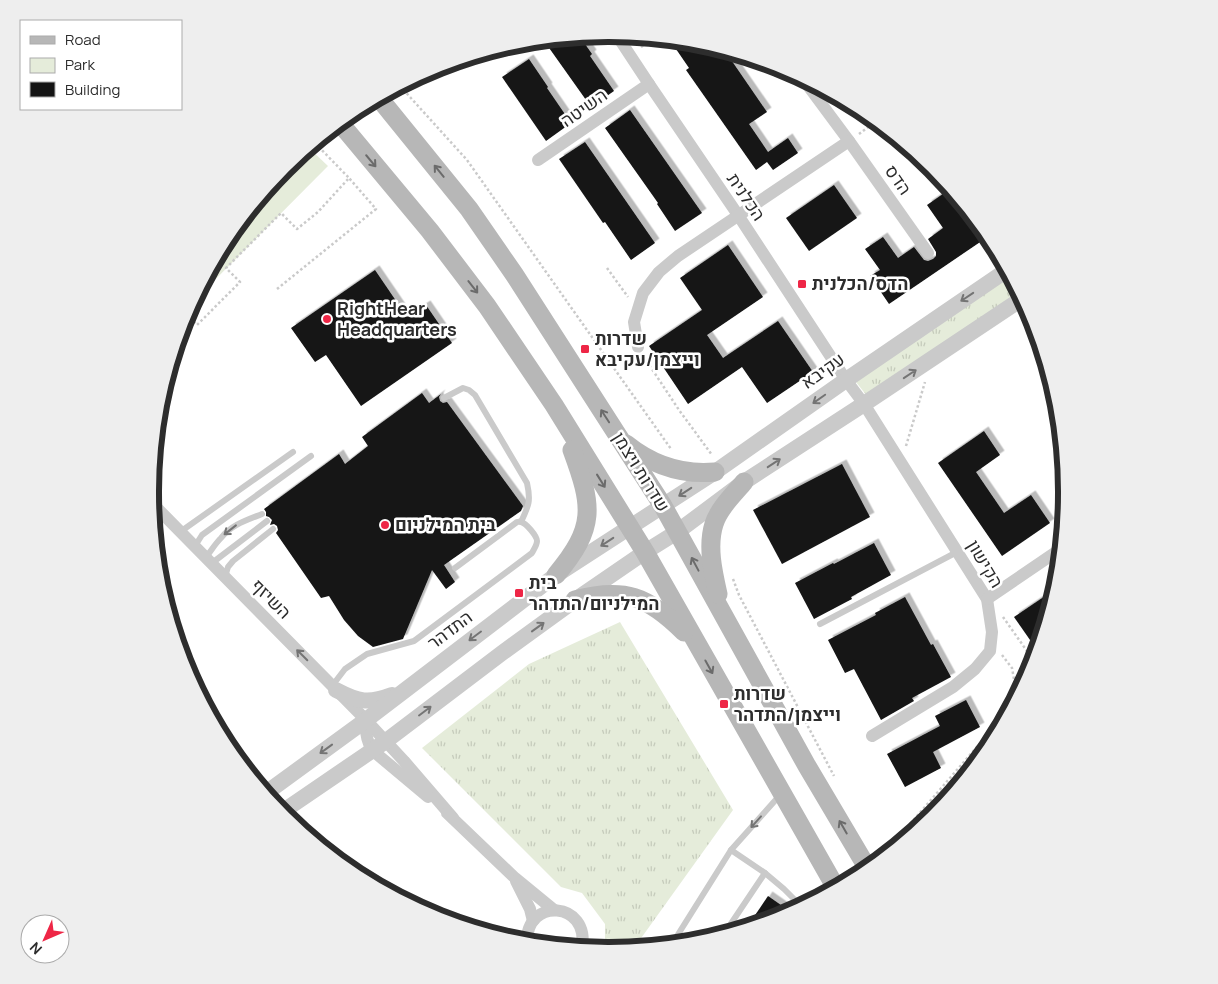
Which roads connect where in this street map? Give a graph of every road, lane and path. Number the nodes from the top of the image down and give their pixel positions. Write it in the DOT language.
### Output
graph roads {
  1 [pos="621,42"];
  2 [pos="648,84"];
  3 [pos="812,91"];
  4 [pos="383,103"];
  5 [pos="870,126"];
  6 [pos="344,128"];
  7 [pos="849,141"];
  8 [pos="320,148"];
  9 [pos="538,160"];
  10 [pos="349,178"];
  11 [pos="738,215"];
  12 [pos="928,253"];
  13 [pos="607,268"];
  14 [pos="1002,274"];
  15 [pos="276,289"];
  16 [pos="1016,303"];
  17 [pos="637,310"];
  18 [pos="194,321"];
  19 [pos="638,347"];
  20 [pos="931,360"];
  21 [pos="846,380"];
  22 [pos="444,398"];
  23 [pos="864,404"];
  24 [pos="554,405"];
  25 [pos="619,437"];
  26 [pos="293,452"];
  27 [pos="311,456"];
  28 [pos="901,464"];
  29 [pos="718,470"];
  30 [pos="744,482"];
  31 [pos="662,506"];
  32 [pos="160,511"];
  33 [pos="262,514"];
  34 [pos="267,521"];
  35 [pos="521,522"];
  36 [pos="630,527"];
  37 [pos="273,530"];
  38 [pos="180,532"];
  39 [pos="677,532"];
  40 [pos="195,546"];
  41 [pos="645,552"];
  42 [pos="957,552"];
  43 [pos="1055,553"];
  44 [pos="209,560"];
  45 [pos="455,568"];
  46 [pos="556,575"];
  47 [pos="225,577"];
  48 [pos="987,599"];
  49 [pos="575,600"];
  50 [pos="722,615"];
  51 [pos="820,624"];
  52 [pos="697,645"];
  53 [pos="990,651"];
  54 [pos="1029,653"];
  55 [pos="1015,685"];
  56 [pos="409,686"];
  57 [pos="334,688"];
  58 [pos="1008,699"];
  59 [pos="366,720"];
  60 [pos="991,729"];
  61 [pos="987,735"];
  62 [pos="872,736"];
  63 [pos="386,741"];
  64 [pos="372,750"];
  65 [pos="272,789"];
  66 [pos="781,794"];
  67 [pos="289,807"];
  68 [pos="453,818"];
  69 [pos="908,827"];
  70 [pos="731,850"];
  71 [pos="864,862"];
  72 [pos="765,872"];
  73 [pos="515,878"];
  74 [pos="832,882"];
  75 [pos="796,901"];
  76 [pos="554,910"];
  77 [pos="533,921"];
  78 [pos="730,924"];
  79 [pos="527,934"];
  80 [pos="677,936"];
  81 [pos="583,941"];
  1 -- 2 [label="street, הכלנית"];
  2 -- 9 [label="street, השיטה"];
  2 -- 11 [label="street, הכלנית"];
  3 -- 7 [label="street, הדס"];
  25 -- 4 [label="main road, שדרות ויצמן, one-way"];
  5 -- 7 [label="path"];
  6 -- 24 [label="main road, one-way"];
  7 -- 11 [label="street"];
  7 -- 12 [label="street, הדס"];
  8 -- 10 [label="path"];
  10 -- 15 [label="path"];
  10 -- 18 [label="path"];
  11 -- 17 [label="street"];
  11 -- 21 [label="street, הכלנית"];
  13 -- 17 [label="path"];
  14 -- 21 [label="street, עקיבא, one-way"];
  16 -- 20 [label="street"];
  17 -- 19 [label="street"];
  19 -- 29 [label="path"];
  23 -- 20 [label="street, one-way"];
  20 -- 28 [label="path"];
  21 -- 23 [label="street, הקישון"];
  21 -- 29 [label="street, עקיבא, one-way"];
  22 -- 35 [label="lane"];
  23 -- 28 [label="street, הקישון"];
  30 -- 23 [label="street, one-way"];
  24 -- 36 [label="main road, one-way"];
  24 -- 46 [label="main road"];
  25 -- 29 [label="main road"];
  25 -- 31 [label="main road, שדרות ויצמן"];
  26 -- 38 [label="lane"];
  27 -- 40 [label="lane"];
  28 -- 42 [label="street, הקישון"];
  29 -- 31 [label="street, עקיבא, one-way"];
  30 -- 39 [label="street"];
  30 -- 50 [label="main road"];
  31 -- 36 [label="street, התדהר"];
  31 -- 39 [label="main road, שדרות ויצמן"];
  32 -- 38 [label="street, השיזף"];
  33 -- 44 [label="lane, one-way"];
  34 -- 44 [label="lane"];
  35 -- 45 [label="lane"];
  35 -- 57 [label="lane"];
  36 -- 41 [label="main road"];
  36 -- 46 [label="street, התדהר, one-way"];
  37 -- 47 [label="lane"];
  38 -- 40 [label="street, השיזף"];
  39 -- 41 [label="street"];
  50 -- 39 [label="main road, שדרות ויצמן, one-way"];
  40 -- 44 [label="street, השיזף"];
  41 -- 49 [label="street"];
  41 -- 52 [label="main road"];
  42 -- 48 [label="street, הקישון"];
  42 -- 51 [label="lane"];
  43 -- 48 [label="street"];
  44 -- 47 [label="street, השיזף"];
  46 -- 56 [label="street, התדהר, one-way"];
  57 -- 47 [label="street, השיזף, one-way"];
  48 -- 53 [label="street, הקישון"];
  48 -- 54 [label="path"];
  49 -- 52 [label="main road"];
  63 -- 49 [label="street, one-way"];
  71 -- 50 [label="main road, שדרות ויצמן, one-way"];
  52 -- 66 [label="main road, one-way"];
  53 -- 55 [label="path"];
  53 -- 62 [label="street"];
  56 -- 57 [label="street"];
  56 -- 59 [label="street, התדהר"];
  57 -- 59 [label="street, השיזף"];
  58 -- 60 [label="path"];
  59 -- 63 [label="street, השיזף"];
  59 -- 64 [label="street"];
  59 -- 65 [label="street, התדהר, one-way"];
  61 -- 69 [label="path"];
  63 -- 64 [label="street"];
  63 -- 68 [label="street, השיזף"];
  64 -- 67 [label="street"];
  64 -- 68 [label="street, השיזף"];
  66 -- 70 [label="lane, one-way"];
  66 -- 74 [label="main road"];
  68 -- 73 [label="street, השיזף"];
  70 -- 72 [label="lane"];
  70 -- 80 [label="lane"];
  72 -- 75 [label="lane"];
  72 -- 78 [label="lane"];
  73 -- 76 [label="street, השיזף"];
  73 -- 77 [label="street, השיזף"];
  76 -- 77 [label="street"];
  76 -- 81 [label="street, השיזף"];
  77 -- 79 [label="street"];
}
